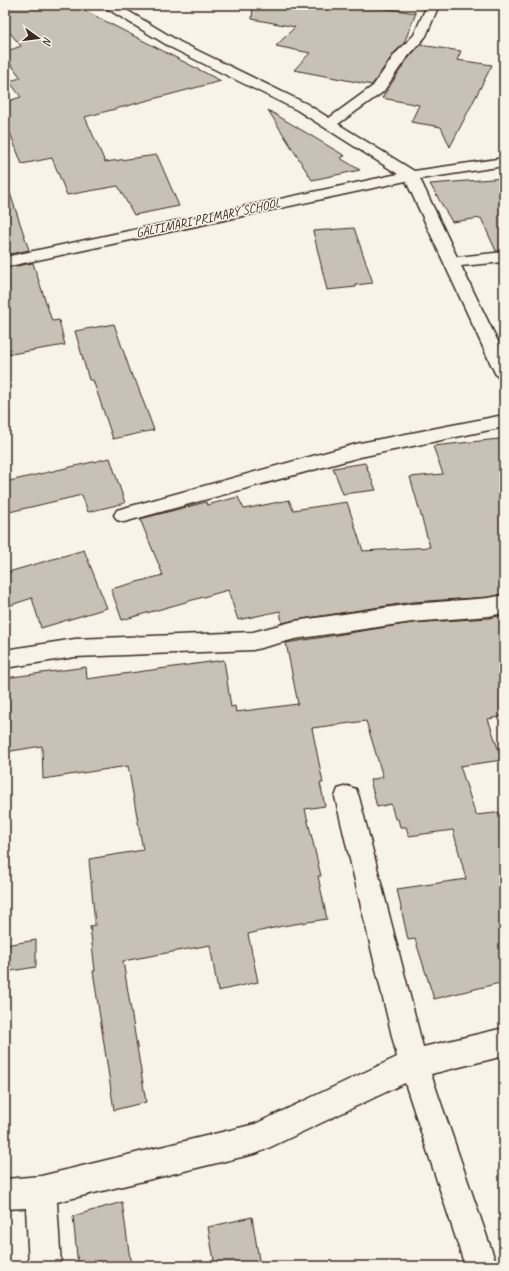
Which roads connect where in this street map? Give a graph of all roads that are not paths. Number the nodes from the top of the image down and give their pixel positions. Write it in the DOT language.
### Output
graph roads {
  1 [pos="110,5"];
  2 [pos="432,5"];
  3 [pos="329,124"];
  4 [pos="504,162"];
  5 [pos="411,176"];
  6 [pos="504,257"];
  7 [pos="5,262"];
  8 [pos="450,262"];
  9 [pos="504,373"];
  10 [pos="504,421"];
  11 [pos="124,515"];
  12 [pos="504,604"];
  13 [pos="7,658"];
  14 [pos="347,796"];
  15 [pos="504,1042"];
  16 [pos="413,1064"];
  17 [pos="41,1191"];
  18 [pos="5,1194"];
  19 [pos="45,1266"];
  20 [pos="481,1266"];
  1 -- 3 [label="street"];
  2 -- 3 [label="street"];
  3 -- 5 [label="street"];
  4 -- 5 [label="street, GALTIMARI PRIMARY SCHOOL"];
  5 -- 7 [label="street, GALTIMARI PRIMARY SCHOOL"];
  5 -- 8 [label="street"];
  6 -- 8 [label="street"];
  8 -- 9 [label="street"];
  10 -- 11 [label="street"];
  12 -- 13 [label="street"];
  14 -- 16 [label="street"];
  15 -- 16 [label="street"];
  16 -- 17 [label="street"];
  16 -- 20 [label="street"];
  17 -- 18 [label="street"];
  17 -- 19 [label="street"];
}
